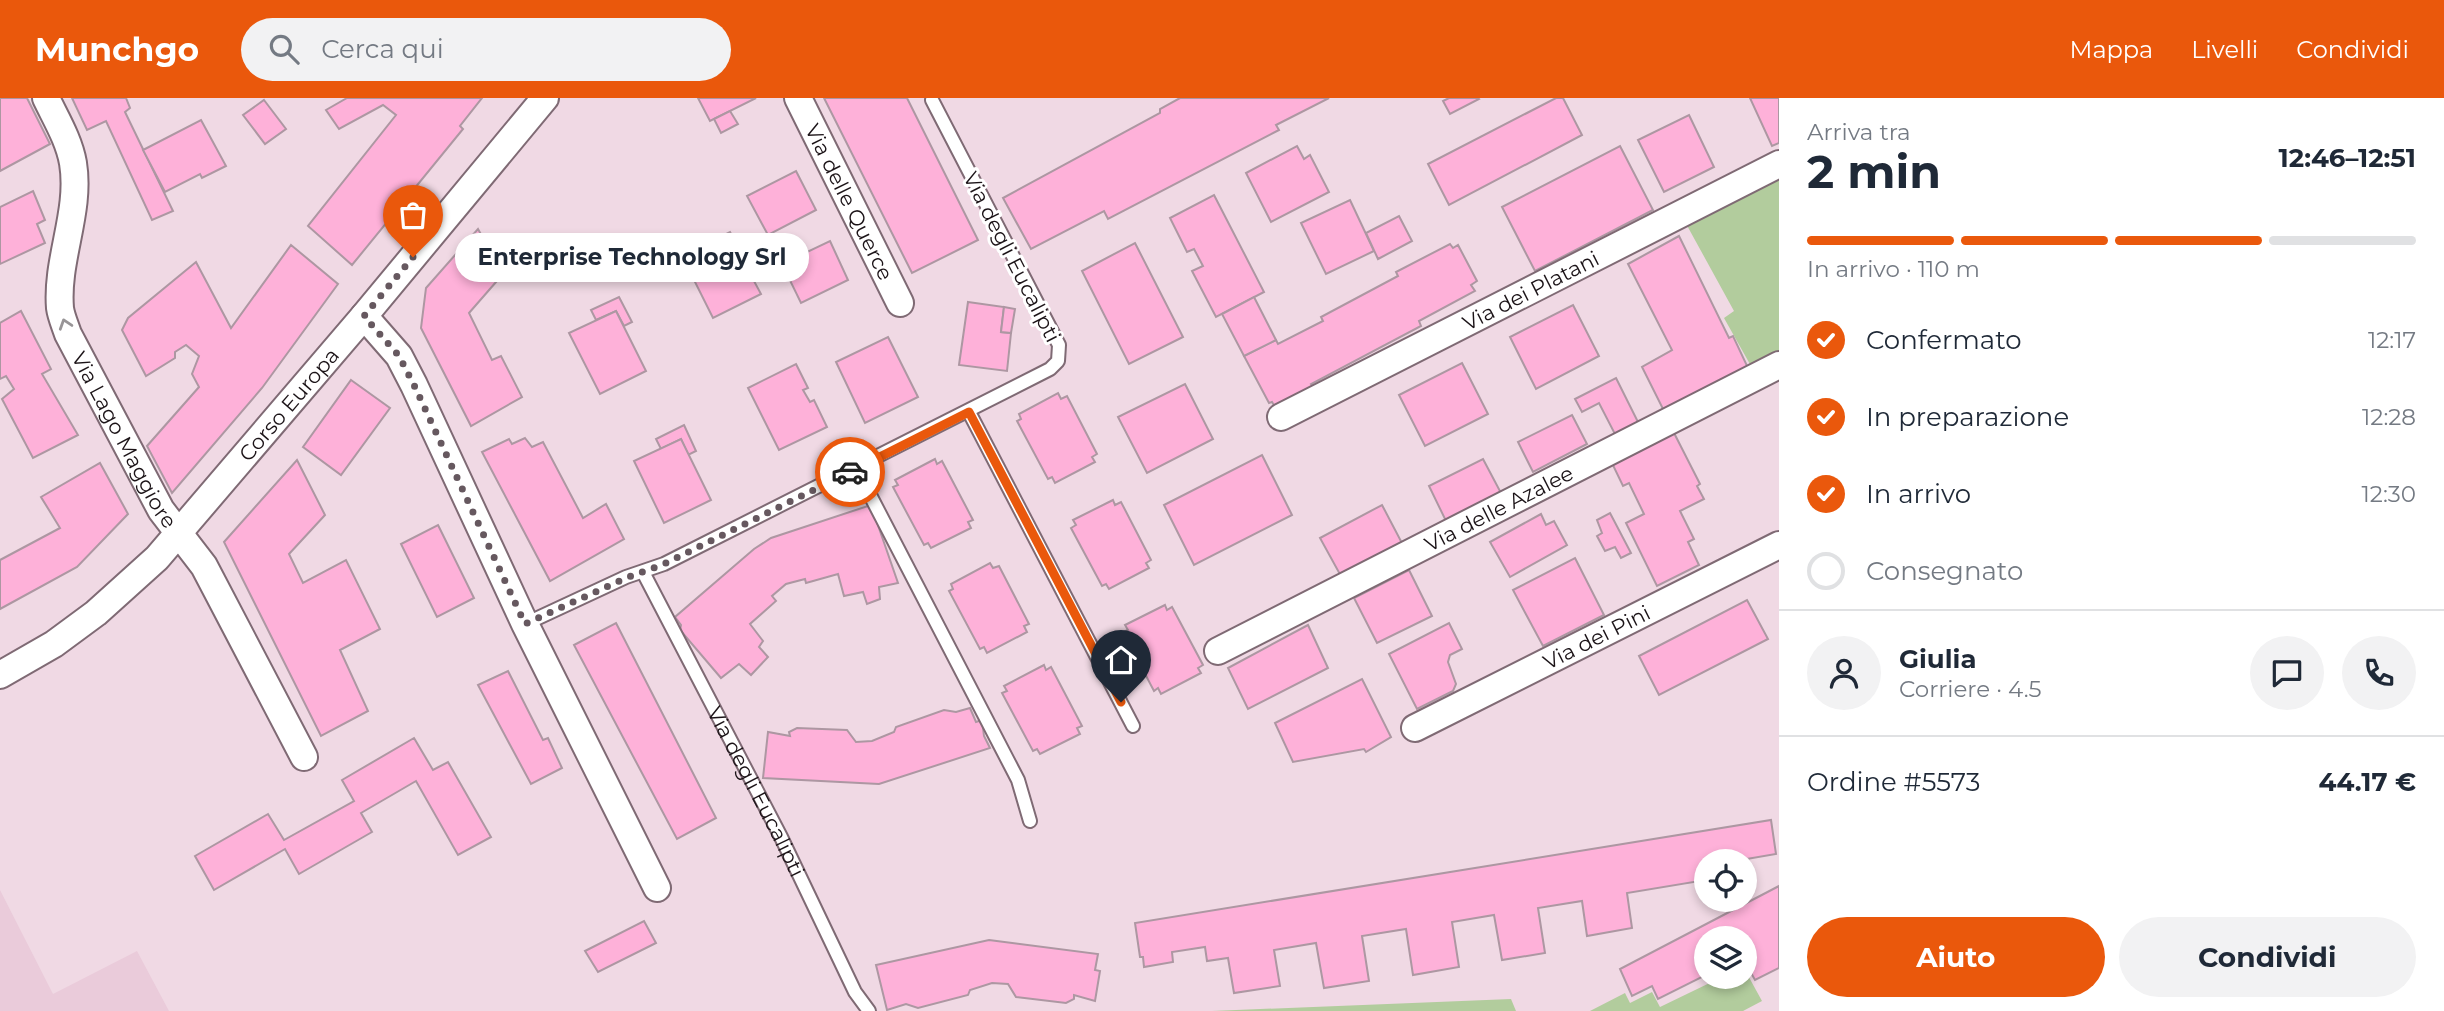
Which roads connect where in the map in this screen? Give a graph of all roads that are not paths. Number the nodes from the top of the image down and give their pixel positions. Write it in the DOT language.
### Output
graph roads {
  1 [pos="46,98"];
  2 [pos="545,98"];
  3 [pos="798,98"];
  4 [pos="932,100"];
  5 [pos="1779,164"];
  6 [pos="900,303"];
  7 [pos="364,316"];
  8 [pos="1779,365"];
  9 [pos="969,412"];
  10 [pos="1281,417"];
  11 [pos="856,468"];
  12 [pos="179,534"];
  13 [pos="1779,545"];
  14 [pos="643,572"];
  15 [pos="525,624"];
  16 [pos="1218,651"];
  17 [pos="0,675"];
  18 [pos="1133,726"];
  19 [pos="1415,728"];
  20 [pos="304,757"];
  21 [pos="1030,821"];
  22 [pos="657,888"];
  23 [pos="869,1011"];
  12 -- 1 [label="street, Via Lago Maggiore, one-way"];
  2 -- 7 [label="street, Corso Europa"];
  3 -- 6 [label="street, Via delle Querce"];
  4 -- 9 [label="lane, Via degli Eucalipti"];
  5 -- 10 [label="street, Via dei Platani"];
  7 -- 12 [label="street, Corso Europa"];
  7 -- 15 [label="street"];
  8 -- 16 [label="street, Via delle Azalee"];
  9 -- 11 [label="lane, Via degli Eucalipti"];
  9 -- 18 [label="lane"];
  11 -- 14 [label="lane, Via degli Eucalipti"];
  11 -- 21 [label="lane"];
  12 -- 17 [label="street, Corso Europa"];
  12 -- 20 [label="street, Via Lago Maggiore"];
  13 -- 19 [label="street, Via dei Pini"];
  14 -- 15 [label="lane, Via degli Eucalipti"];
  14 -- 23 [label="lane, Via degli Eucalipti"];
  15 -- 22 [label="street"];
}
